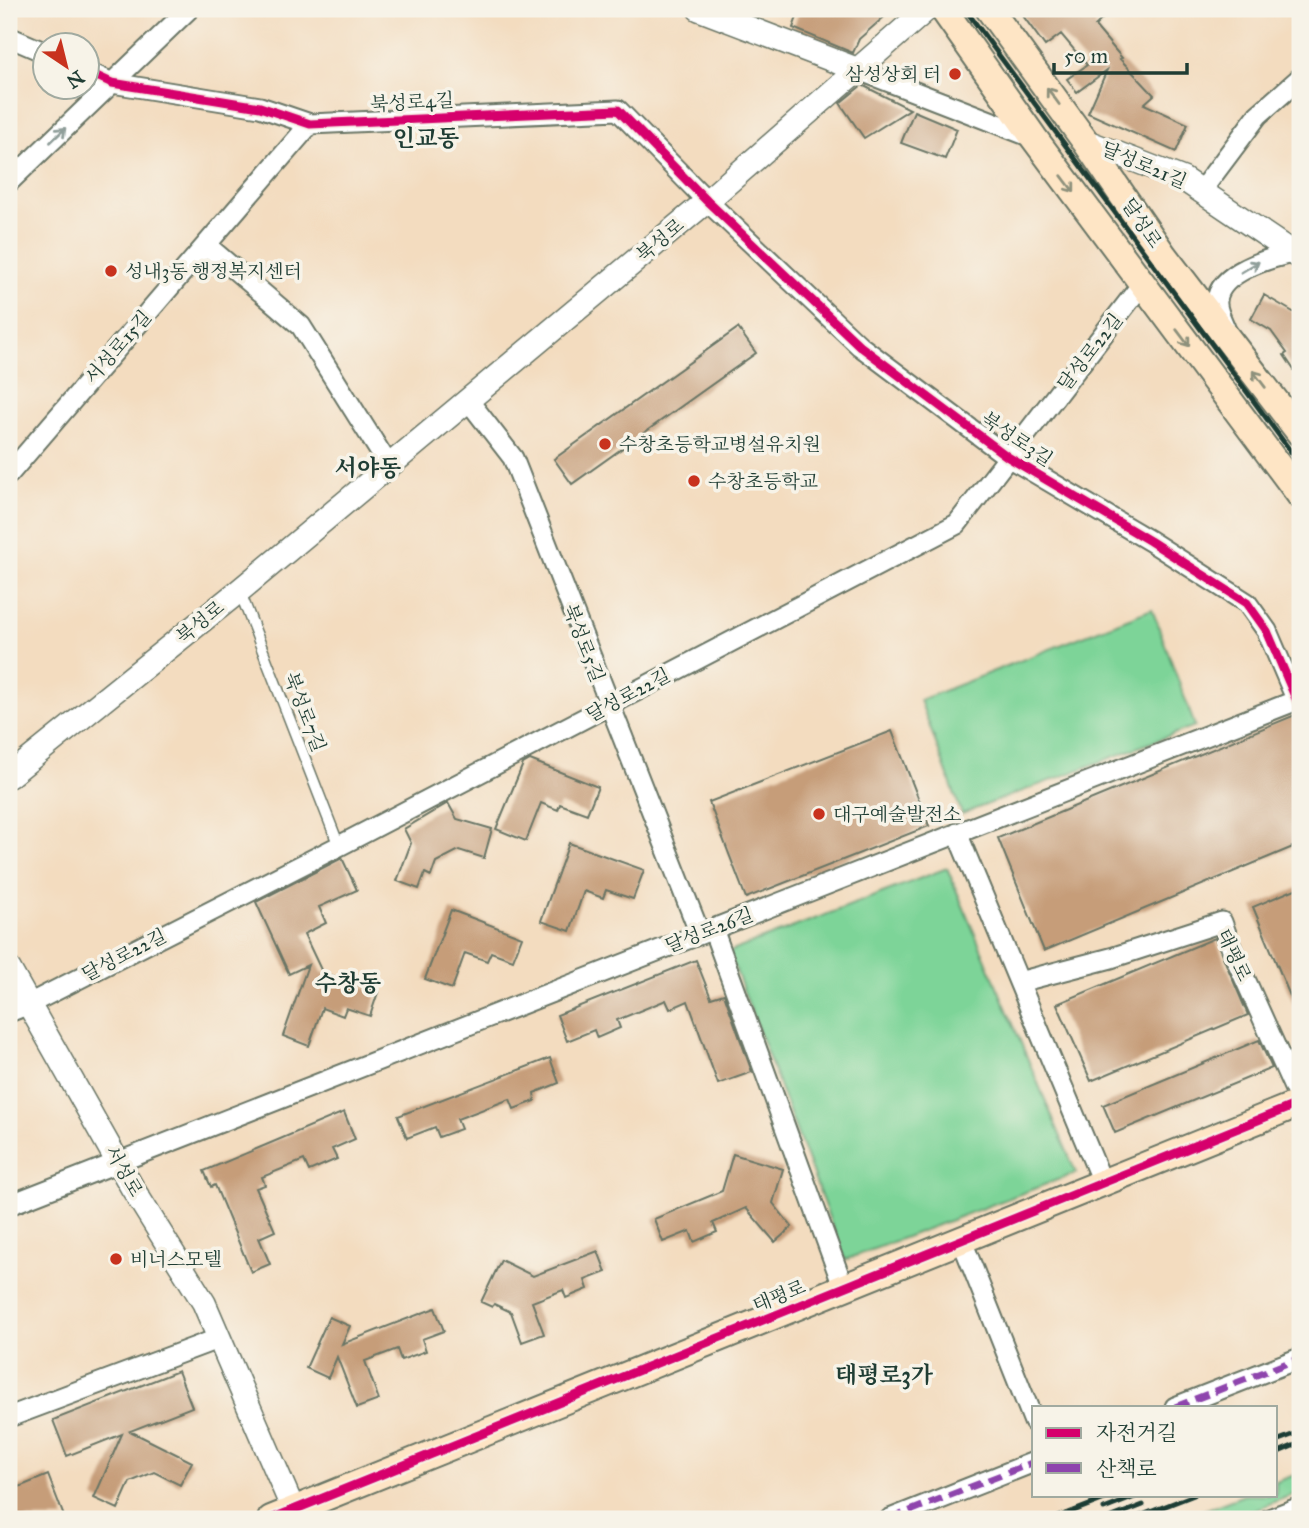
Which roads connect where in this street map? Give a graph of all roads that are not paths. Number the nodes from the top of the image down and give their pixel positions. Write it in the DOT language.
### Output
graph roads {
  1 [pos="189,9"];
  2 [pos="699,9"];
  3 [pos="927,9"];
  4 [pos="943,9"];
  5 [pos="989,9"];
  6 [pos="9,37"];
  7 [pos="32,47"];
  8 [pos="856,69"];
  9 [pos="102,78"];
  10 [pos="1300,78"];
  11 [pos="112,83"];
  12 [pos="310,124"];
  13 [pos="1034,138"];
  14 [pos="1085,141"];
  15 [pos="9,182"];
  16 [pos="1201,191"];
  17 [pos="707,201"];
  18 [pos="206,245"];
  19 [pos="1296,255"];
  20 [pos="1142,284"];
  21 [pos="1230,342"];
  22 [pos="468,400"];
  23 [pos="1300,433"];
  24 [pos="1008,457"];
  25 [pos="389,466"];
  26 [pos="9,474"];
  27 [pos="1300,495"];
  28 [pos="239,591"];
  29 [pos="1298,700"];
  30 [pos="609,705"];
  31 [pos="9,776"];
  32 [pos="957,833"];
  33 [pos="339,846"];
  34 [pos="707,931"];
  35 [pos="9,969"];
  36 [pos="1018,982"];
  37 [pos="19,1008"];
  38 [pos="1300,1102"];
  39 [pos="119,1162"];
  40 [pos="1103,1184"];
  41 [pos="9,1205"];
  42 [pos="962,1241"];
  43 [pos="844,1289"];
  44 [pos="220,1338"];
  45 [pos="1300,1358"];
  46 [pos="1178,1406"];
  47 [pos="9,1417"];
  48 [pos="1032,1417"];
  49 [pos="1032,1463"];
  50 [pos="1300,1507"];
  51 [pos="287,1516"];
  52 [pos="890,1519"];
  53 [pos="1269,1519"];
  1 -- 11 [label="street"];
  2 -- 8 [label="street"];
  3 -- 8 [label="street, 북성로"];
  4 -- 13 [label="main road"];
  14 -- 5 [label="main road, 달성로, one-way"];
  6 -- 7 [label="street"];
  8 -- 13 [label="street"];
  8 -- 17 [label="street, 북성로"];
  9 -- 11 [label="street, 북성로4길"];
  10 -- 16 [label="street, 달성로21길"];
  11 -- 12 [label="street, 북성로4길"];
  15 -- 11 [label="street, one-way"];
  12 -- 17 [label="street, 북성로4길"];
  12 -- 18 [label="street, 서성로15길"];
  13 -- 20 [label="main road, one-way"];
  14 -- 16 [label="street, 달성로21길"];
  14 -- 21 [label="main road, 달성로"];
  16 -- 19 [label="street, 달성로21길"];
  17 -- 22 [label="street, 북성로"];
  17 -- 24 [label="street, 북성로3길"];
  18 -- 25 [label="street"];
  18 -- 26 [label="street, 서성로15길"];
  21 -- 19 [label="street, one-way"];
  20 -- 24 [label="street, 달성로22길"];
  20 -- 27 [label="main road, one-way"];
  23 -- 21 [label="main road, 달성로, one-way"];
  22 -- 25 [label="street, 북성로"];
  22 -- 30 [label="street, 북성로5길"];
  24 -- 29 [label="street, 북성로3길"];
  24 -- 30 [label="street, 달성로22길"];
  25 -- 28 [label="street, 북성로"];
  28 -- 31 [label="street, 북성로"];
  28 -- 33 [label="lane, 북성로7길"];
  29 -- 32 [label="street, 달성로26길"];
  30 -- 33 [label="street, 달성로22길"];
  30 -- 34 [label="street, 북성로5길"];
  32 -- 34 [label="street, 달성로26길"];
  32 -- 36 [label="street"];
  33 -- 37 [label="street, 달성로22길"];
  34 -- 39 [label="street, 달성로26길"];
  34 -- 43 [label="street, 북성로5길"];
  35 -- 37 [label="street, 서성로"];
  36 -- 38 [label="street, 태평로"];
  36 -- 40 [label="street"];
  37 -- 39 [label="street, 서성로"];
  38 -- 40 [label="main road, 태평로"];
  39 -- 41 [label="street, 달성로26길"];
  39 -- 44 [label="street, 서성로"];
  40 -- 42 [label="main road, 태평로"];
  42 -- 43 [label="main road, 태평로"];
  42 -- 48 [label="street"];
  43 -- 51 [label="main road, 태평로"];
  44 -- 47 [label="street"];
  44 -- 51 [label="street, 서성로"];
  45 -- 46 [label="street"];
  49 -- 52 [label="street"];
  50 -- 53 [label="street"];
}
